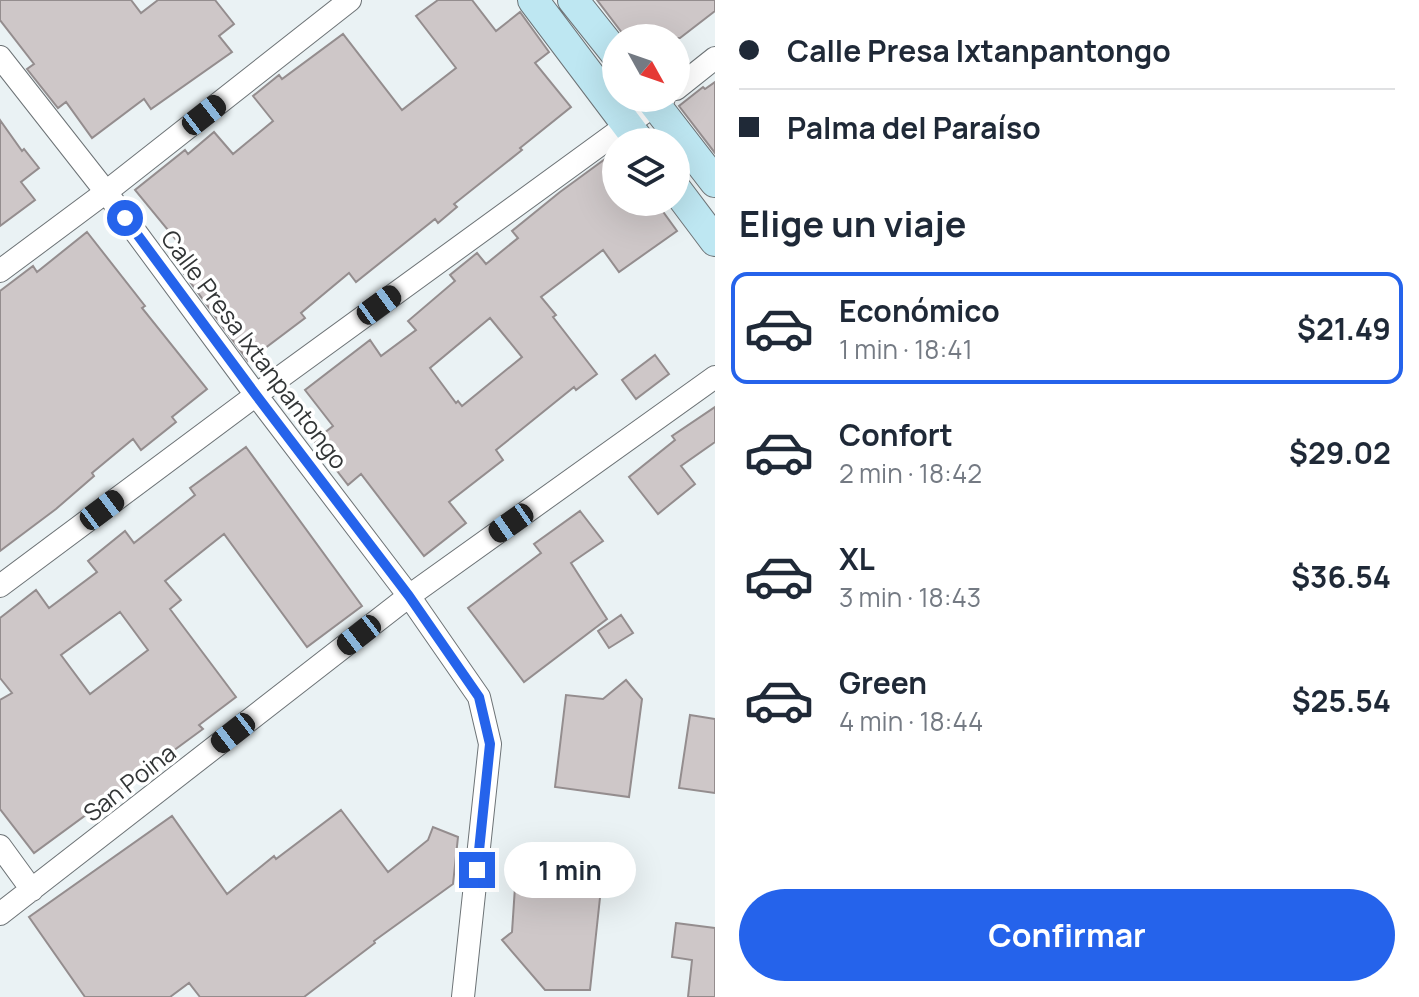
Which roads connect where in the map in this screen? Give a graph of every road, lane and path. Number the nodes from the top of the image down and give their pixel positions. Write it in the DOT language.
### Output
graph roads {
  1 [pos="350,0"];
  2 [pos="533,0"];
  3 [pos="573,0"];
  4 [pos="602,36"];
  5 [pos="0,57"];
  6 [pos="715,58"];
  7 [pos="690,76"];
  8 [pos="650,112"];
  9 [pos="671,112"];
  10 [pos="630,128"];
  11 [pos="638,128"];
  12 [pos="602,155"];
  13 [pos="715,182"];
  14 [pos="106,192"];
  15 [pos="690,208"];
  16 [pos="715,241"];
  17 [pos="0,271"];
  18 [pos="715,377"];
  19 [pos="256,395"];
  20 [pos="0,586"];
  21 [pos="409,596"];
  22 [pos="0,846"];
  23 [pos="32,890"];
  24 [pos="0,914"];
  25 [pos="463,997"];
  1 -- 14 [label="street"];
  2 -- 10 [label="main road"];
  3 -- 4 [label="main road"];
  5 -- 14 [label="street, Calle Presa Ixtanpantongo"];
  6 -- 7 [label="street"];
  8 -- 11 [label="street"];
  9 -- 13 [label="main road"];
  12 -- 19 [label="street"];
  14 -- 17 [label="street"];
  14 -- 19 [label="street, Calle Presa Ixtanpantongo"];
  15 -- 16 [label="main road"];
  18 -- 21 [label="street, San Poina"];
  19 -- 20 [label="street"];
  19 -- 21 [label="street, Calle Presa Ixtanpantongo"];
  21 -- 23 [label="street, San Poina"];
  21 -- 25 [label="street, Calle Presa Ixtanpantongo"];
  22 -- 23 [label="street"];
  23 -- 24 [label="street, San Poina"];
}
